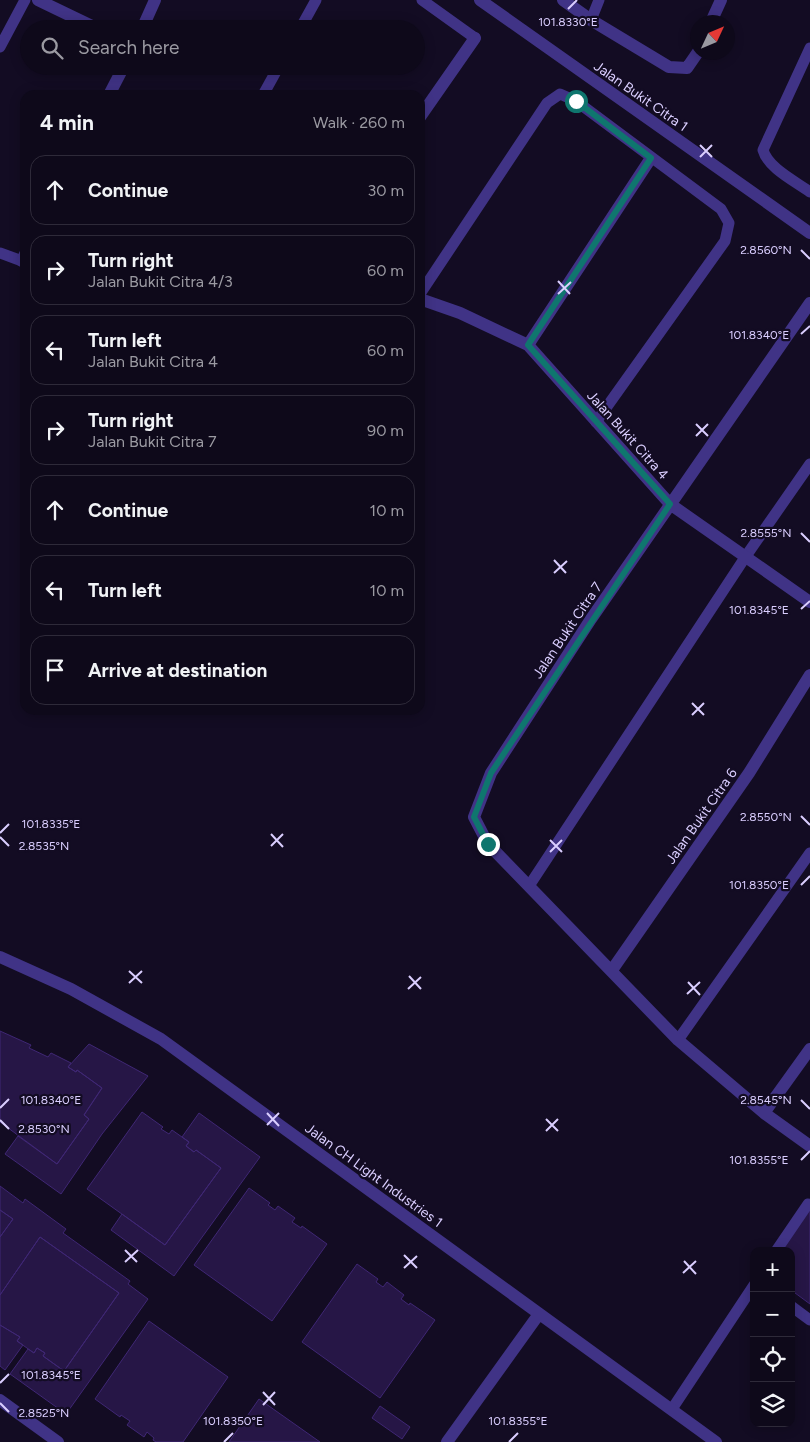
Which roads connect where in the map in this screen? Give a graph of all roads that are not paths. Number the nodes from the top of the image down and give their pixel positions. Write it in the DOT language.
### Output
graph roads {
  1 [pos="25,0"];
  2 [pos="38,0"];
  3 [pos="155,0"];
  4 [pos="316,0"];
  5 [pos="422,0"];
  6 [pos="480,0"];
  7 [pos="563,0"];
  8 [pos="600,0"];
  9 [pos="721,0"];
  10 [pos="714,15"];
  11 [pos="79,20"];
  12 [pos="146,20"];
  13 [pos="305,20"];
  14 [pos="591,20"];
  15 [pos="475,38"];
  16 [pos="0,46"];
  17 [pos="810,48"];
  18 [pos="692,60"];
  19 [pos="119,75"];
  20 [pos="274,75"];
  21 [pos="111,90"];
  22 [pos="265,90"];
  23 [pos="425,110"];
  24 [pos="651,158"];
  25 [pos="810,192"];
  26 [pos="810,233"];
  27 [pos="0,253"];
  28 [pos="20,256"];
  29 [pos="425,286"];
  30 [pos="425,301"];
  31 [pos="810,303"];
  32 [pos="528,345"];
  33 [pos="596,422"];
  34 [pos="810,464"];
  35 [pos="670,504"];
  36 [pos="746,556"];
  37 [pos="810,602"];
  38 [pos="810,675"];
  39 [pos="810,853"];
  40 [pos="529,886"];
  41 [pos="0,957"];
  42 [pos="612,970"];
  43 [pos="678,1040"];
  44 [pos="810,1049"];
  45 [pos="764,1113"];
  46 [pos="810,1146"];
  47 [pos="808,1204"];
  48 [pos="779,1247"];
  49 [pos="750,1291"];
  50 [pos="795,1309"];
  51 [pos="539,1314"];
  52 [pos="810,1320"];
  53 [pos="0,1400"];
  54 [pos="672,1409"];
  55 [pos="58,1442"];
  56 [pos="446,1442"];
  57 [pos="716,1442"];
  1 -- 16 [label="lane"];
  2 -- 11 [label="street"];
  3 -- 12 [label="street"];
  4 -- 13 [label="lane"];
  5 -- 15 [label="lane"];
  6 -- 26 [label="street, Jalan Bukit Citra 1"];
  7 -- 14 [label="street"];
  8 -- 14 [label="lane"];
  9 -- 10 [label="street"];
  14 -- 18 [label="street"];
  15 -- 23 [label="street"];
  17 -- 25 [label="lane"];
  19 -- 21 [label="street"];
  20 -- 22 [label="lane"];
  24 -- 29 [label="lane"];
  24 -- 32 [label="street"];
  24 -- 33 [label="lane"];
  27 -- 28 [label="lane"];
  30 -- 32 [label="street, Jalan Bukit Citra 4"];
  31 -- 35 [label="street, Jalan Bukit Citra 7"];
  32 -- 33 [label="street, Jalan Bukit Citra 4"];
  33 -- 35 [label="street, Jalan Bukit Citra 4"];
  34 -- 36 [label="lane"];
  35 -- 36 [label="street, Jalan Bukit Citra 4"];
  35 -- 40 [label="street, Jalan Bukit Citra 7"];
  36 -- 37 [label="street, Jalan Bukit Citra 4"];
  36 -- 40 [label="lane"];
  38 -- 42 [label="street, Jalan Bukit Citra 6"];
  39 -- 43 [label="lane"];
  40 -- 42 [label="street, Jalan Bukit Citra 7"];
  41 -- 51 [label="street, Jalan CH Light Industries 1"];
  42 -- 43 [label="street, Jalan Bukit Citra 7"];
  43 -- 45 [label="street, Jalan Bukit Citra 7"];
  44 -- 45 [label="street"];
  45 -- 46 [label="street, Jalan Bukit Citra 7"];
  47 -- 48 [label="lane"];
  49 -- 54 [label="lane"];
  50 -- 52 [label="lane"];
  51 -- 54 [label="street, Jalan CH Light Industries 1"];
  51 -- 56 [label="street"];
  53 -- 55 [label="street"];
  54 -- 57 [label="street, Jalan CH Light Industries 1"];
}
